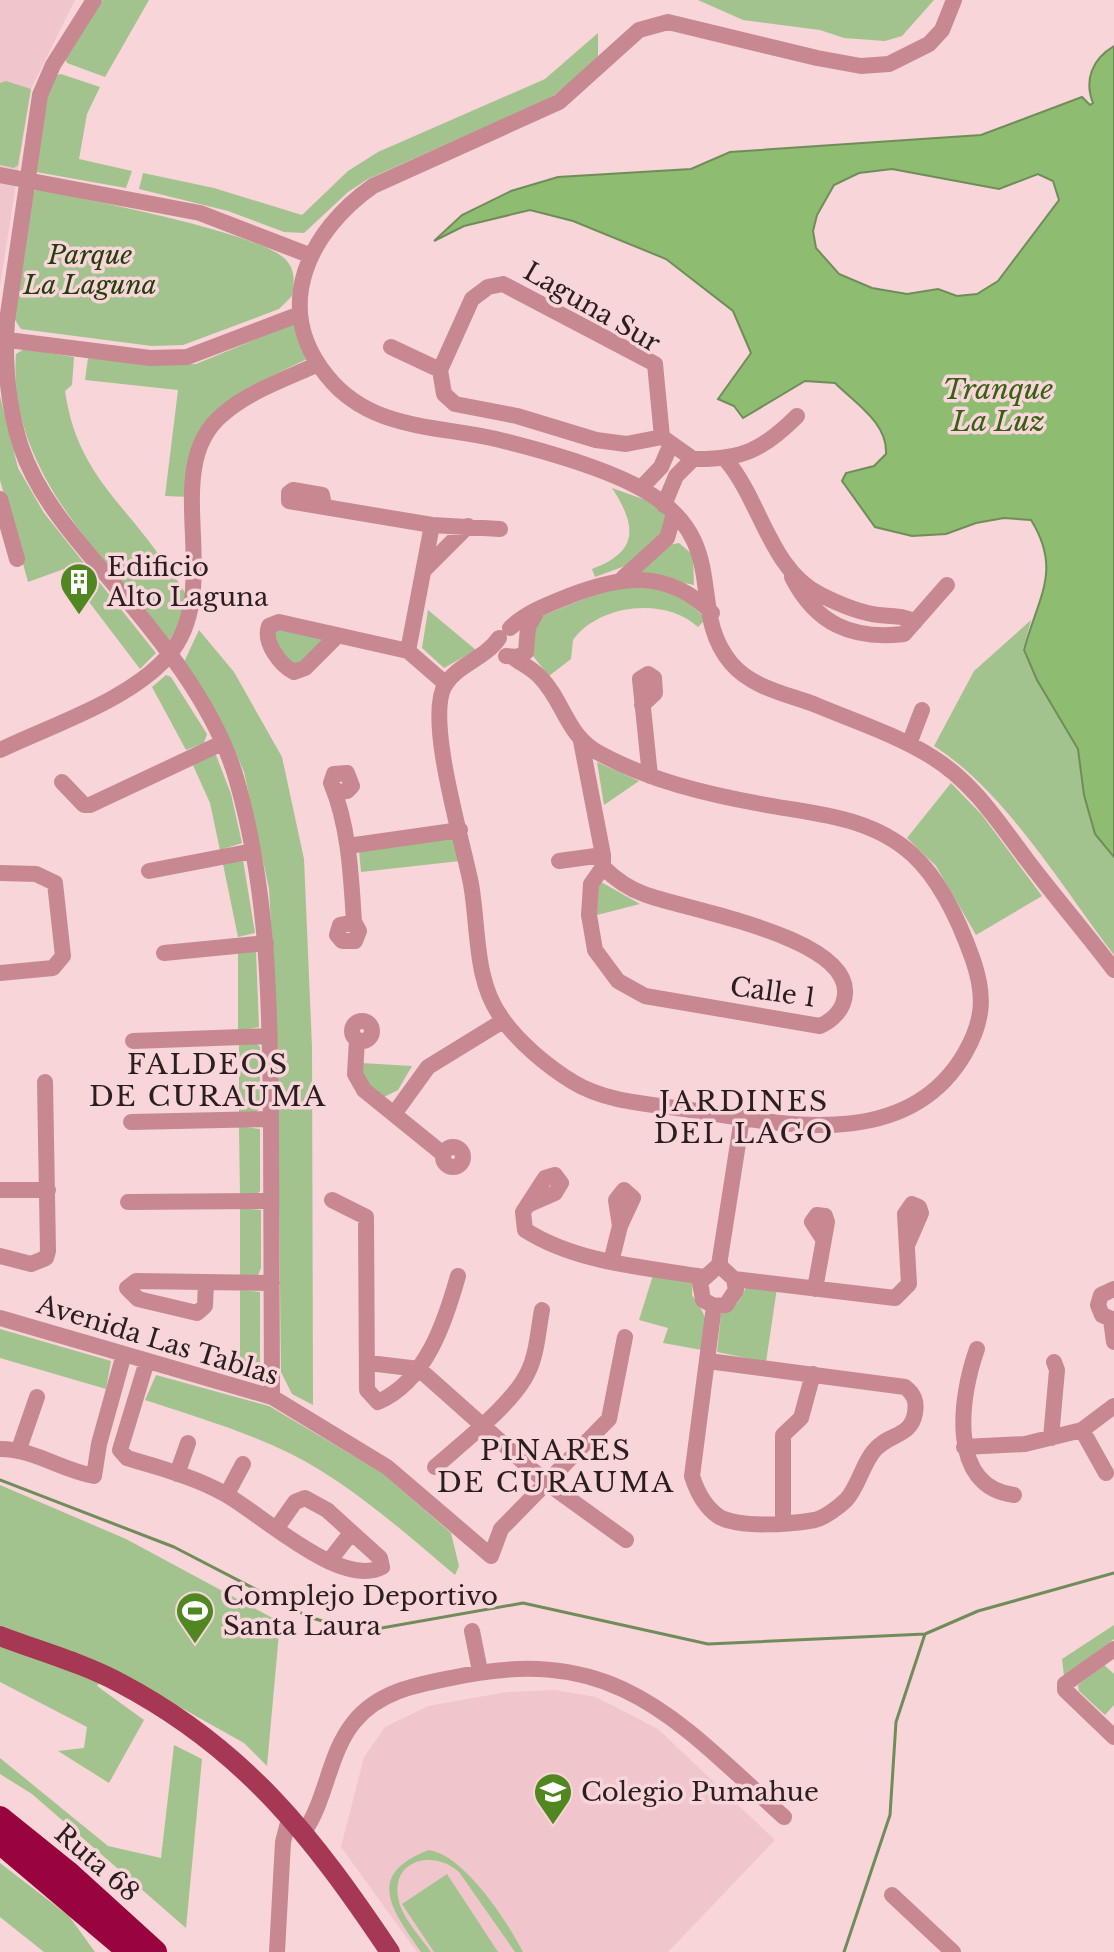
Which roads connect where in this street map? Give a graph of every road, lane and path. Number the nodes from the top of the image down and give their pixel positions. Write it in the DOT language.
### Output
graph roads {
  1 [pos="94,0"];
  2 [pos="954,0"];
  3 [pos="0,175"];
  4 [pos="26,180"];
  5 [pos="326,230"];
  6 [pos="282,243"];
  7 [pos="309,255"];
  8 [pos="302,280"];
  9 [pos="300,314"];
  10 [pos="3,340"];
  11 [pos="391,347"];
  12 [pos="318,364"];
  13 [pos="440,370"];
  14 [pos="797,416"];
  15 [pos="666,440"];
  16 [pos="693,459"];
  17 [pos="726,460"];
  18 [pos="641,488"];
  19 [pos="0,499"];
  20 [pos="324,505"];
  21 [pos="669,509"];
  22 [pos="432,525"];
  23 [pos="468,526"];
  24 [pos="500,529"];
  25 [pos="667,538"];
  26 [pos="696,542"];
  27 [pos="17,559"];
  28 [pos="425,569"];
  29 [pos="623,578"];
  30 [pos="708,584"];
  31 [pos="947,585"];
  32 [pos="686,591"];
  33 [pos="539,608"];
  34 [pos="712,613"];
  35 [pos="504,633"];
  36 [pos="337,636"];
  37 [pos="518,650"];
  38 [pos="408,651"];
  39 [pos="168,656"];
  40 [pos="459,669"];
  41 [pos="446,684"];
  42 [pos="642,705"];
  43 [pos="922,710"];
  44 [pos="581,741"];
  45 [pos="222,743"];
  46 [pos="909,744"];
  47 [pos="0,750"];
  48 [pos="650,776"];
  49 [pos="62,782"];
  50 [pos="336,792"];
  51 [pos="460,830"];
  52 [pos="348,846"];
  53 [pos="253,851"];
  54 [pos="559,861"];
  55 [pos="603,861"];
  56 [pos="149,871"];
  57 [pos="0,873"];
  58 [pos="354,922"];
  59 [pos="266,943"];
  60 [pos="164,953"];
  61 [pos="1114,970"];
  62 [pos="0,973"];
  63 [pos="503,1021"];
  64 [pos="270,1036"];
  65 [pos="357,1040"];
  66 [pos="133,1041"];
  67 [pos="45,1082"];
  68 [pos="390,1111"];
  69 [pos="742,1118"];
  70 [pos="271,1119"];
  71 [pos="131,1122"];
  72 [pos="443,1154"];
  73 [pos="0,1190"];
  74 [pos="48,1190"];
  75 [pos="332,1200"];
  76 [pos="271,1201"];
  77 [pos="128,1202"];
  78 [pos="530,1204"];
  79 [pos="620,1226"];
  80 [pos="823,1239"];
  81 [pos="908,1243"];
  82 [pos="0,1256"];
  83 [pos="720,1259"];
  84 [pos="611,1262"];
  85 [pos="122,1267"];
  86 [pos="458,1276"];
  87 [pos="703,1277"];
  88 [pos="734,1279"];
  89 [pos="206,1282"];
  90 [pos="272,1283"];
  91 [pos="129,1288"];
  92 [pos="815,1289"];
  93 [pos="1114,1289"];
  94 [pos="714,1306"];
  95 [pos="122,1310"];
  96 [pos="542,1310"];
  97 [pos="0,1318"];
  98 [pos="1113,1320"];
  99 [pos="625,1337"];
  100 [pos="1114,1342"];
  101 [pos="977,1349"];
  102 [pos="124,1354"];
  103 [pos="147,1361"];
  104 [pos="708,1361"];
  105 [pos="1054,1362"];
  106 [pos="369,1363"];
  107 [pos="419,1369"];
  108 [pos="813,1374"];
  109 [pos="37,1397"];
  110 [pos="272,1397"];
  111 [pos="1114,1406"];
  112 [pos="484,1423"];
  113 [pos="1082,1430"];
  114 [pos="1051,1438"];
  115 [pos="188,1443"];
  116 [pos="964,1447"];
  117 [pos="0,1449"];
  118 [pos="19,1449"];
  119 [pos="243,1464"];
  120 [pos="435,1467"];
  121 [pos="1106,1473"];
  122 [pos="177,1474"];
  123 [pos="547,1483"];
  124 [pos="227,1494"];
  125 [pos="1014,1495"];
  126 [pos="783,1522"];
  127 [pos="276,1529"];
  128 [pos="501,1529"];
  129 [pos="351,1533"];
  130 [pos="471,1539"];
  131 [pos="626,1540"];
  132 [pos="330,1560"];
  133 [pos="472,1631"];
  134 [pos="0,1636"];
  135 [pos="1114,1649"];
  136 [pos="480,1671"];
  137 [pos="1114,1737"];
  138 [pos="290,1815"];
  139 [pos="784,1817"];
  140 [pos="0,1818"];
  141 [pos="304,1832"];
  142 [pos="0,1842"];
  143 [pos="892,1895"];
  144 [pos="71,1899"];
  145 [pos="112,1952"];
  146 [pos="130,1952"];
  147 [pos="155,1952"];
  148 [pos="277,1952"];
  149 [pos="390,1952"];
  150 [pos="953,1952"];
  1 -- 4 [label="street"];
  2 -- 5 [label="street"];
  3 -- 4 [label="street"];
  4 -- 6 [label="street"];
  4 -- 10 [label="street"];
  5 -- 6 [label="street"];
  5 -- 7 [label="street"];
  6 -- 7 [label="street"];
  6 -- 8 [label="street"];
  7 -- 8 [label="street"];
  8 -- 9 [label="street"];
  9 -- 10 [label="street"];
  9 -- 12 [label="street"];
  10 -- 39 [label="street"];
  11 -- 13 [label="street"];
  12 -- 18 [label="street"];
  12 -- 39 [label="street"];
  13 -- 15 [label="street"];
  13 -- 15 [label="street, Laguna Sur"];
  14 -- 17 [label="street"];
  15 -- 16 [label="street"];
  15 -- 18 [label="street"];
  16 -- 17 [label="street"];
  16 -- 21 [label="street"];
  17 -- 31 [label="street"];
  18 -- 21 [label="street"];
  19 -- 27 [label="street"];
  20 -- 22 [label="street"];
  21 -- 25 [label="street"];
  21 -- 26 [label="street"];
  22 -- 23 [label="street"];
  22 -- 28 [label="street"];
  23 -- 24 [label="street"];
  23 -- 28 [label="street"];
  25 -- 26 [label="street"];
  25 -- 29 [label="street"];
  26 -- 30 [label="street"];
  28 -- 38 [label="street"];
  29 -- 32 [label="street"];
  29 -- 33 [label="street"];
  30 -- 32 [label="street"];
  30 -- 34 [label="street"];
  32 -- 34 [label="street"];
  33 -- 35 [label="street"];
  33 -- 37 [label="street"];
  34 -- 46 [label="street"];
  35 -- 37 [label="street"];
  35 -- 37 [label="street"];
  35 -- 40 [label="street"];
  36 -- 38 [label="street"];
  37 -- 40 [label="street"];
  37 -- 44 [label="street"];
  38 -- 41 [label="street"];
  39 -- 45 [label="street"];
  39 -- 47 [label="street"];
  40 -- 41 [label="street"];
  41 -- 51 [label="street"];
  42 -- 48 [label="street"];
  43 -- 46 [label="street"];
  44 -- 48 [label="street"];
  44 -- 55 [label="street"];
  45 -- 49 [label="street"];
  45 -- 53 [label="street"];
  46 -- 61 [label="street"];
  48 -- 69 [label="street"];
  50 -- 52 [label="street"];
  51 -- 52 [label="street"];
  51 -- 63 [label="street"];
  52 -- 58 [label="street"];
  53 -- 56 [label="street"];
  53 -- 59 [label="street"];
  54 -- 55 [label="street"];
  55 -- 55 [label="street, Calle 1"];
  57 -- 62 [label="street"];
  59 -- 60 [label="street"];
  59 -- 64 [label="street"];
  63 -- 68 [label="street"];
  63 -- 69 [label="street"];
  64 -- 66 [label="street"];
  64 -- 70 [label="street"];
  65 -- 68 [label="street"];
  67 -- 74 [label="street"];
  68 -- 72 [label="street"];
  69 -- 83 [label="street"];
  70 -- 71 [label="street"];
  70 -- 76 [label="street"];
  73 -- 74 [label="street"];
  74 -- 82 [label="street"];
  75 -- 106 [label="street"];
  76 -- 77 [label="street"];
  76 -- 90 [label="street"];
  78 -- 84 [label="street"];
  79 -- 84 [label="street"];
  80 -- 92 [label="street"];
  81 -- 92 [label="street"];
  83 -- 87 [label="street"];
  83 -- 88 [label="street"];
  84 -- 87 [label="street"];
  85 -- 91 [label="street"];
  86 -- 107 [label="street"];
  87 -- 94 [label="street"];
  88 -- 92 [label="street"];
  88 -- 94 [label="street"];
  89 -- 90 [label="street"];
  89 -- 91 [label="street"];
  89 -- 91 [label="street"];
  90 -- 110 [label="street"];
  91 -- 95 [label="street"];
  93 -- 98 [label="street"];
  94 -- 104 [label="street"];
  96 -- 112 [label="street"];
  97 -- 102 [label="street, Avenida Las Tablas"];
  98 -- 100 [label="street"];
  99 -- 123 [label="street"];
  101 -- 116 [label="street"];
  102 -- 103 [label="street, Avenida Las Tablas"];
  102 -- 118 [label="street"];
  103 -- 110 [label="street, Avenida Las Tablas"];
  103 -- 122 [label="street"];
  104 -- 108 [label="street"];
  104 -- 126 [label="street"];
  105 -- 114 [label="street"];
  106 -- 107 [label="street"];
  106 -- 107 [label="street"];
  107 -- 112 [label="street"];
  108 -- 126 [label="street"];
  108 -- 126 [label="street"];
  109 -- 118 [label="street"];
  110 -- 130 [label="street, Avenida Las Tablas"];
  111 -- 113 [label="street"];
  112 -- 120 [label="street"];
  112 -- 123 [label="street"];
  113 -- 114 [label="street"];
  113 -- 121 [label="street"];
  114 -- 116 [label="street"];
  115 -- 122 [label="street"];
  116 -- 125 [label="street"];
  117 -- 118 [label="street"];
  119 -- 124 [label="street"];
  122 -- 124 [label="street"];
  123 -- 128 [label="street"];
  123 -- 131 [label="street"];
  124 -- 127 [label="street"];
  127 -- 129 [label="street"];
  127 -- 132 [label="street"];
  128 -- 130 [label="street"];
  128 -- 130 [label="street, Avenida Las Tablas"];
  129 -- 132 [label="street"];
  129 -- 132 [label="street"];
  133 -- 136 [label="street"];
  134 -- 138 [label="main road"];
  135 -- 137 [label="street"];
  136 -- 139 [label="street"];
  136 -- 141 [label="street"];
  138 -- 141 [label="main road"];
  138 -- 148 [label="street"];
  140 -- 147 [label="highway, Ruta 68"];
  141 -- 149 [label="main road"];
  142 -- 144 [label="highway, Ruta 68"];
  143 -- 150 [label="street"];
  144 -- 145 [label="highway"];
  144 -- 146 [label="highway, Ruta 68"];
}
